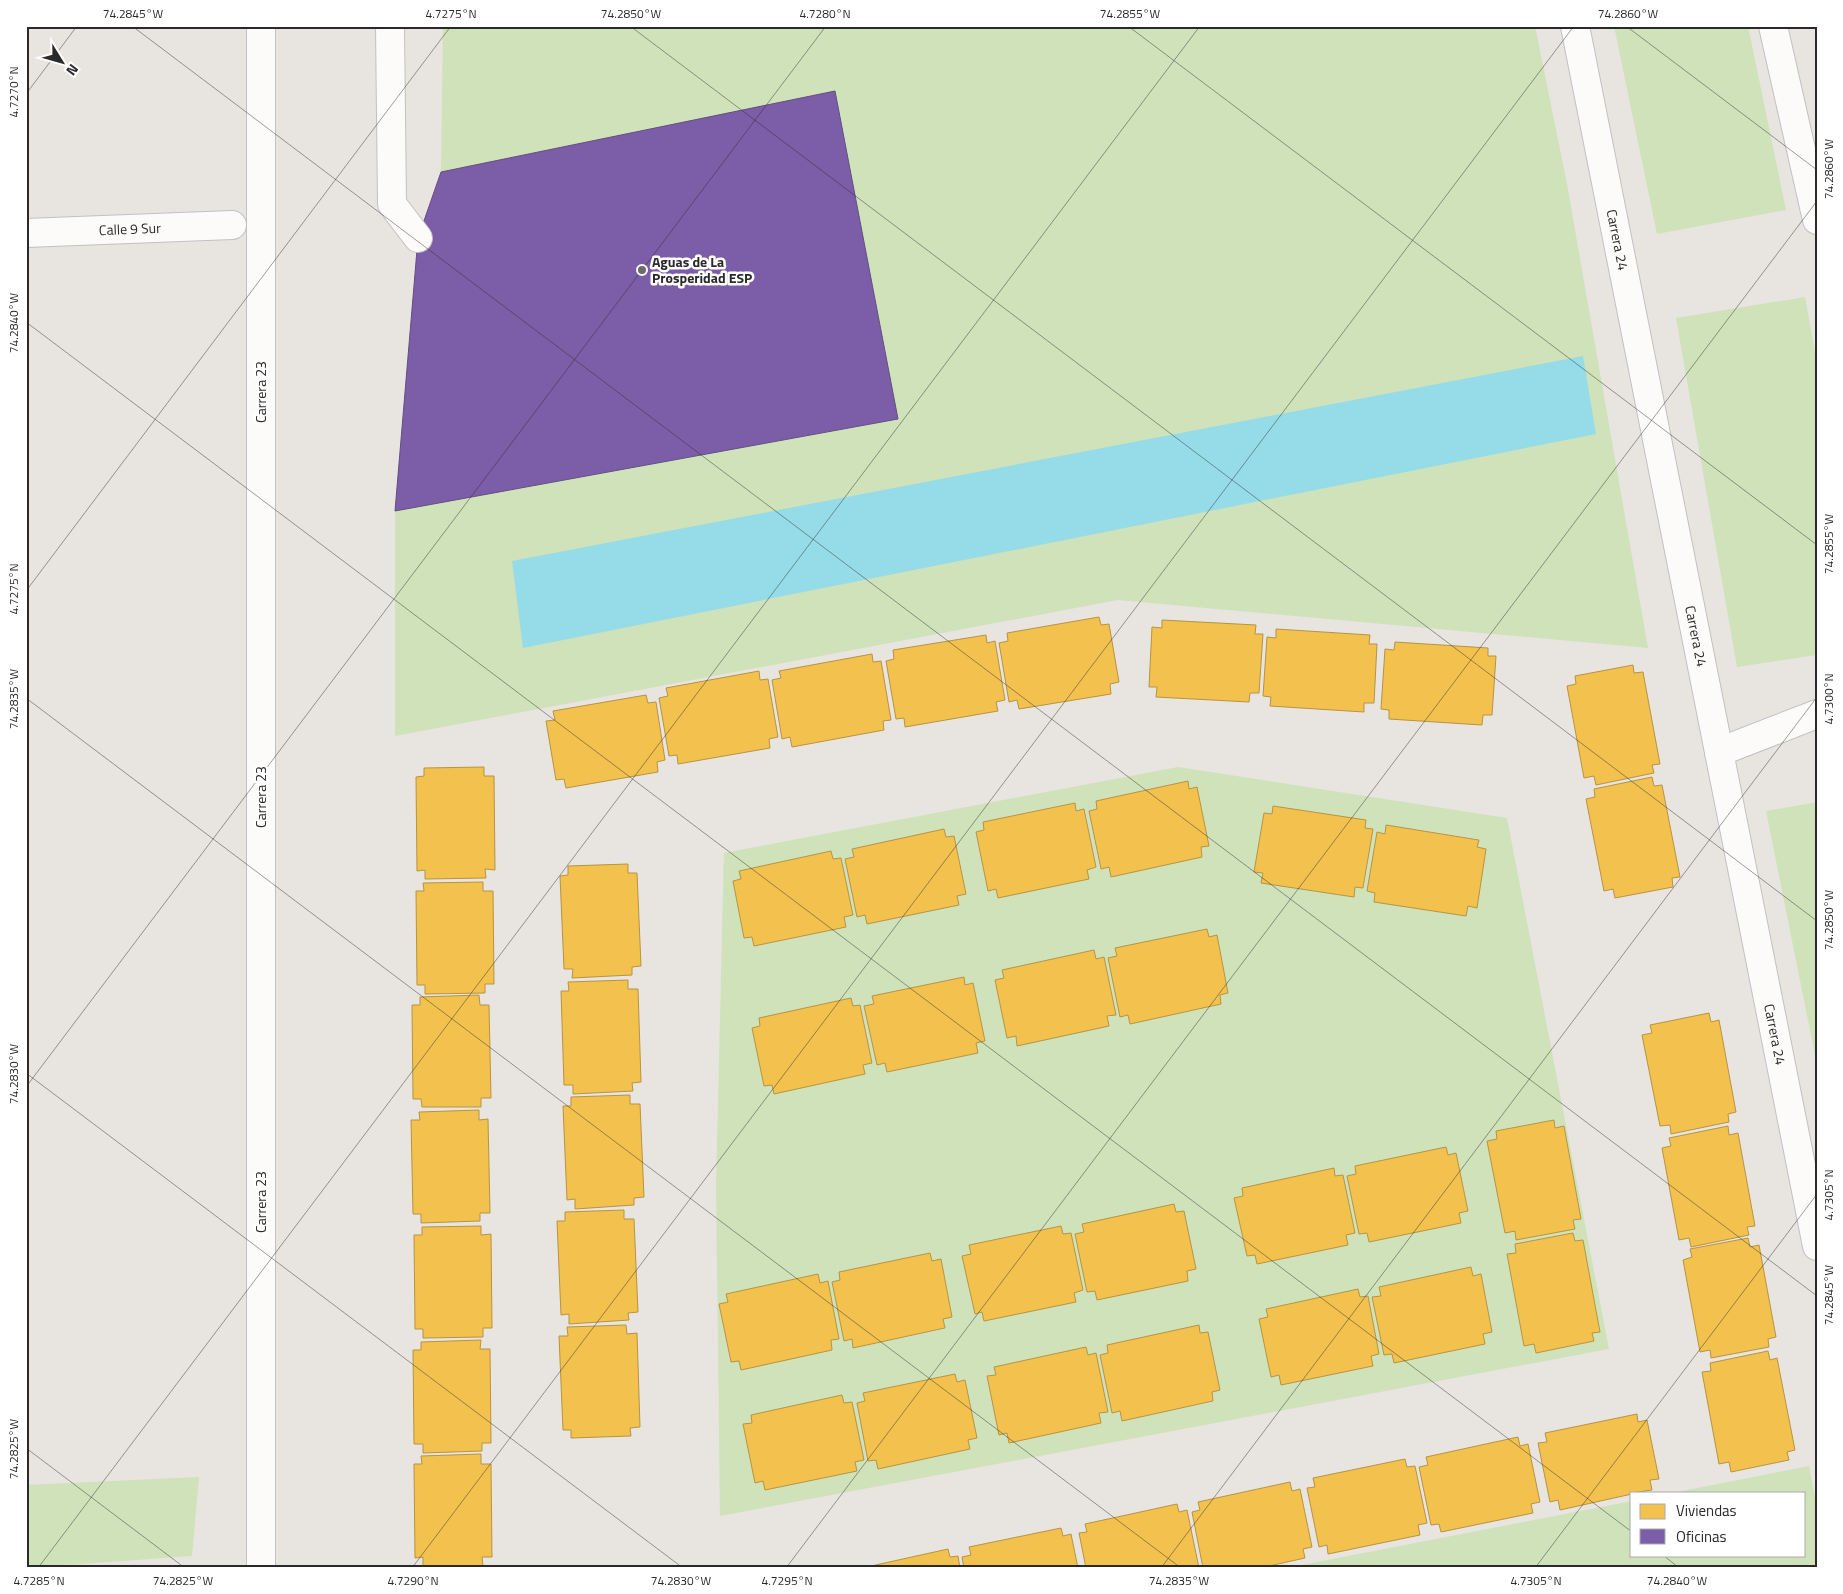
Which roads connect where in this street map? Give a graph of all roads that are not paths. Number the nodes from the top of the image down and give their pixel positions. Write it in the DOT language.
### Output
graph roads {
  1 [pos="261,26"];
  2 [pos="390,26"];
  3 [pos="1575,26"];
  4 [pos="1773,26"];
  5 [pos="1811,169"];
  6 [pos="1817,220"];
  7 [pos="232,225"];
  8 [pos="26,232"];
  9 [pos="418,238"];
  10 [pos="1817,714"];
  11 [pos="1719,752"];
  12 [pos="1817,1246"];
  13 [pos="261,1568"];
  1 -- 13 [label="street, Carrera 23"];
  2 -- 9 [label="street"];
  3 -- 11 [label="street, Carrera 24"];
  4 -- 5 [label="street"];
  5 -- 6 [label="street"];
  7 -- 8 [label="street, Calle 9 Sur"];
  10 -- 11 [label="street"];
  11 -- 12 [label="street, Carrera 24"];
}
